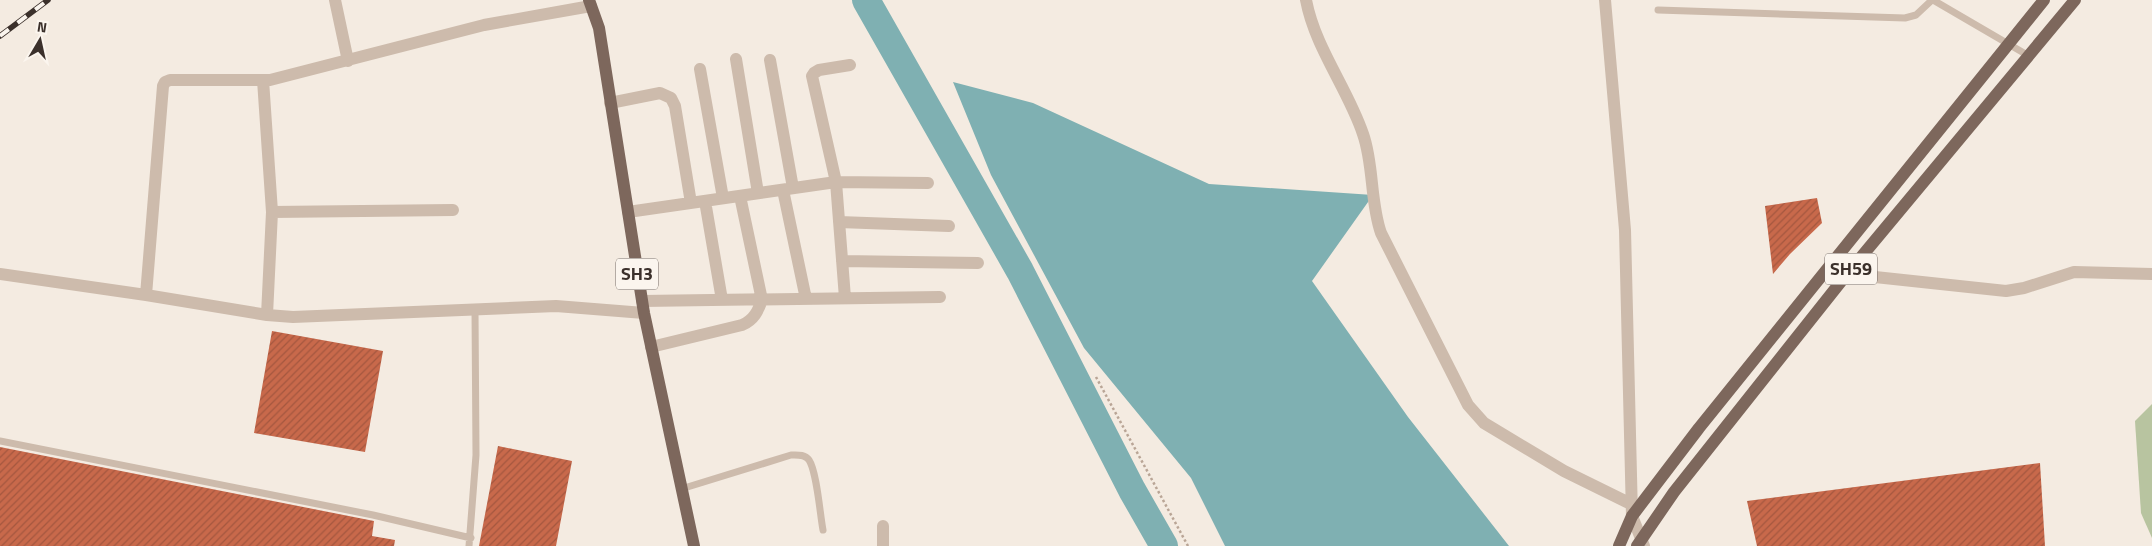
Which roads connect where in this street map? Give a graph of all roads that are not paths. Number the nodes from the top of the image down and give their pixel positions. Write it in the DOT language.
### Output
graph roads {
  1 [pos="336,0"];
  2 [pos="1306,0"];
  3 [pos="1605,0"];
  4 [pos="1933,0"];
  5 [pos="2044,0"];
  6 [pos="2075,0"];
  7 [pos="590,3"];
  8 [pos="1658,10"];
  9 [pos="2008,44"];
  10 [pos="2029,56"];
  11 [pos="736,59"];
  12 [pos="770,60"];
  13 [pos="348,61"];
  14 [pos="850,65"];
  15 [pos="700,69"];
  16 [pos="263,80"];
  17 [pos="610,103"];
  18 [pos="836,182"];
  19 [pos="928,183"];
  20 [pos="788,189"];
  21 [pos="758,193"];
  22 [pos="740,196"];
  23 [pos="723,198"];
  24 [pos="705,201"];
  25 [pos="691,203"];
  26 [pos="452,210"];
  27 [pos="272,212"];
  28 [pos="628,212"];
  29 [pos="840,222"];
  30 [pos="949,226"];
  31 [pos="842,261"];
  32 [pos="978,263"];
  33 [pos="0,274"];
  34 [pos="1848,274"];
  35 [pos="2152,274"];
  36 [pos="146,295"];
  37 [pos="1807,295"];
  38 [pos="940,297"];
  39 [pos="845,298"];
  40 [pos="806,299"];
  41 [pos="722,300"];
  42 [pos="762,300"];
  43 [pos="643,307"];
  44 [pos="1821,307"];
  45 [pos="475,310"];
  46 [pos="267,315"];
  47 [pos="651,347"];
  48 [pos="0,441"];
  49 [pos="681,489"];
  50 [pos="1632,510"];
  51 [pos="883,526"];
  52 [pos="823,530"];
  53 [pos="471,538"];
  54 [pos="1641,545"];
  55 [pos="469,546"];
  56 [pos="694,546"];
  57 [pos="883,546"];
  58 [pos="1619,546"];
  1 -- 13 [label="street"];
  2 -- 50 [label="street"];
  3 -- 50 [label="street"];
  4 -- 8 [label="lane"];
  4 -- 9 [label="lane"];
  5 -- 9 [label="main road, SH59"];
  6 -- 10 [label="main road, SH59"];
  7 -- 13 [label="street"];
  7 -- 17 [label="main road, SH3"];
  9 -- 10 [label="lane"];
  9 -- 37 [label="main road, SH59"];
  10 -- 34 [label="main road, SH59"];
  11 -- 21 [label="street"];
  12 -- 20 [label="street"];
  13 -- 16 [label="street"];
  14 -- 18 [label="street"];
  15 -- 23 [label="street"];
  16 -- 27 [label="street"];
  16 -- 36 [label="street"];
  17 -- 25 [label="street"];
  17 -- 28 [label="main road, SH3"];
  18 -- 19 [label="street"];
  18 -- 20 [label="street"];
  18 -- 29 [label="street"];
  20 -- 21 [label="street"];
  20 -- 40 [label="street"];
  21 -- 22 [label="street"];
  22 -- 23 [label="street"];
  22 -- 42 [label="street"];
  23 -- 24 [label="street"];
  24 -- 25 [label="street"];
  24 -- 41 [label="street"];
  25 -- 28 [label="street"];
  26 -- 27 [label="street"];
  27 -- 46 [label="street"];
  28 -- 43 [label="main road, SH3"];
  29 -- 30 [label="street"];
  29 -- 31 [label="street"];
  31 -- 32 [label="street"];
  31 -- 39 [label="street"];
  33 -- 36 [label="street"];
  34 -- 35 [label="street"];
  34 -- 44 [label="main road, SH59"];
  36 -- 46 [label="street"];
  37 -- 44 [label="main road"];
  37 -- 50 [label="main road, SH59"];
  38 -- 39 [label="street"];
  39 -- 40 [label="street"];
  40 -- 42 [label="street"];
  41 -- 42 [label="street"];
  41 -- 43 [label="street"];
  42 -- 47 [label="street"];
  43 -- 45 [label="street"];
  43 -- 47 [label="main road, SH3"];
  44 -- 54 [label="main road, SH59"];
  45 -- 46 [label="street"];
  45 -- 53 [label="lane"];
  47 -- 49 [label="main road, SH3"];
  48 -- 53 [label="lane"];
  49 -- 52 [label="lane"];
  49 -- 56 [label="main road, SH3"];
  50 -- 54 [label="street"];
  50 -- 58 [label="main road, SH59"];
  51 -- 57 [label="street"];
  53 -- 55 [label="lane"];
}
